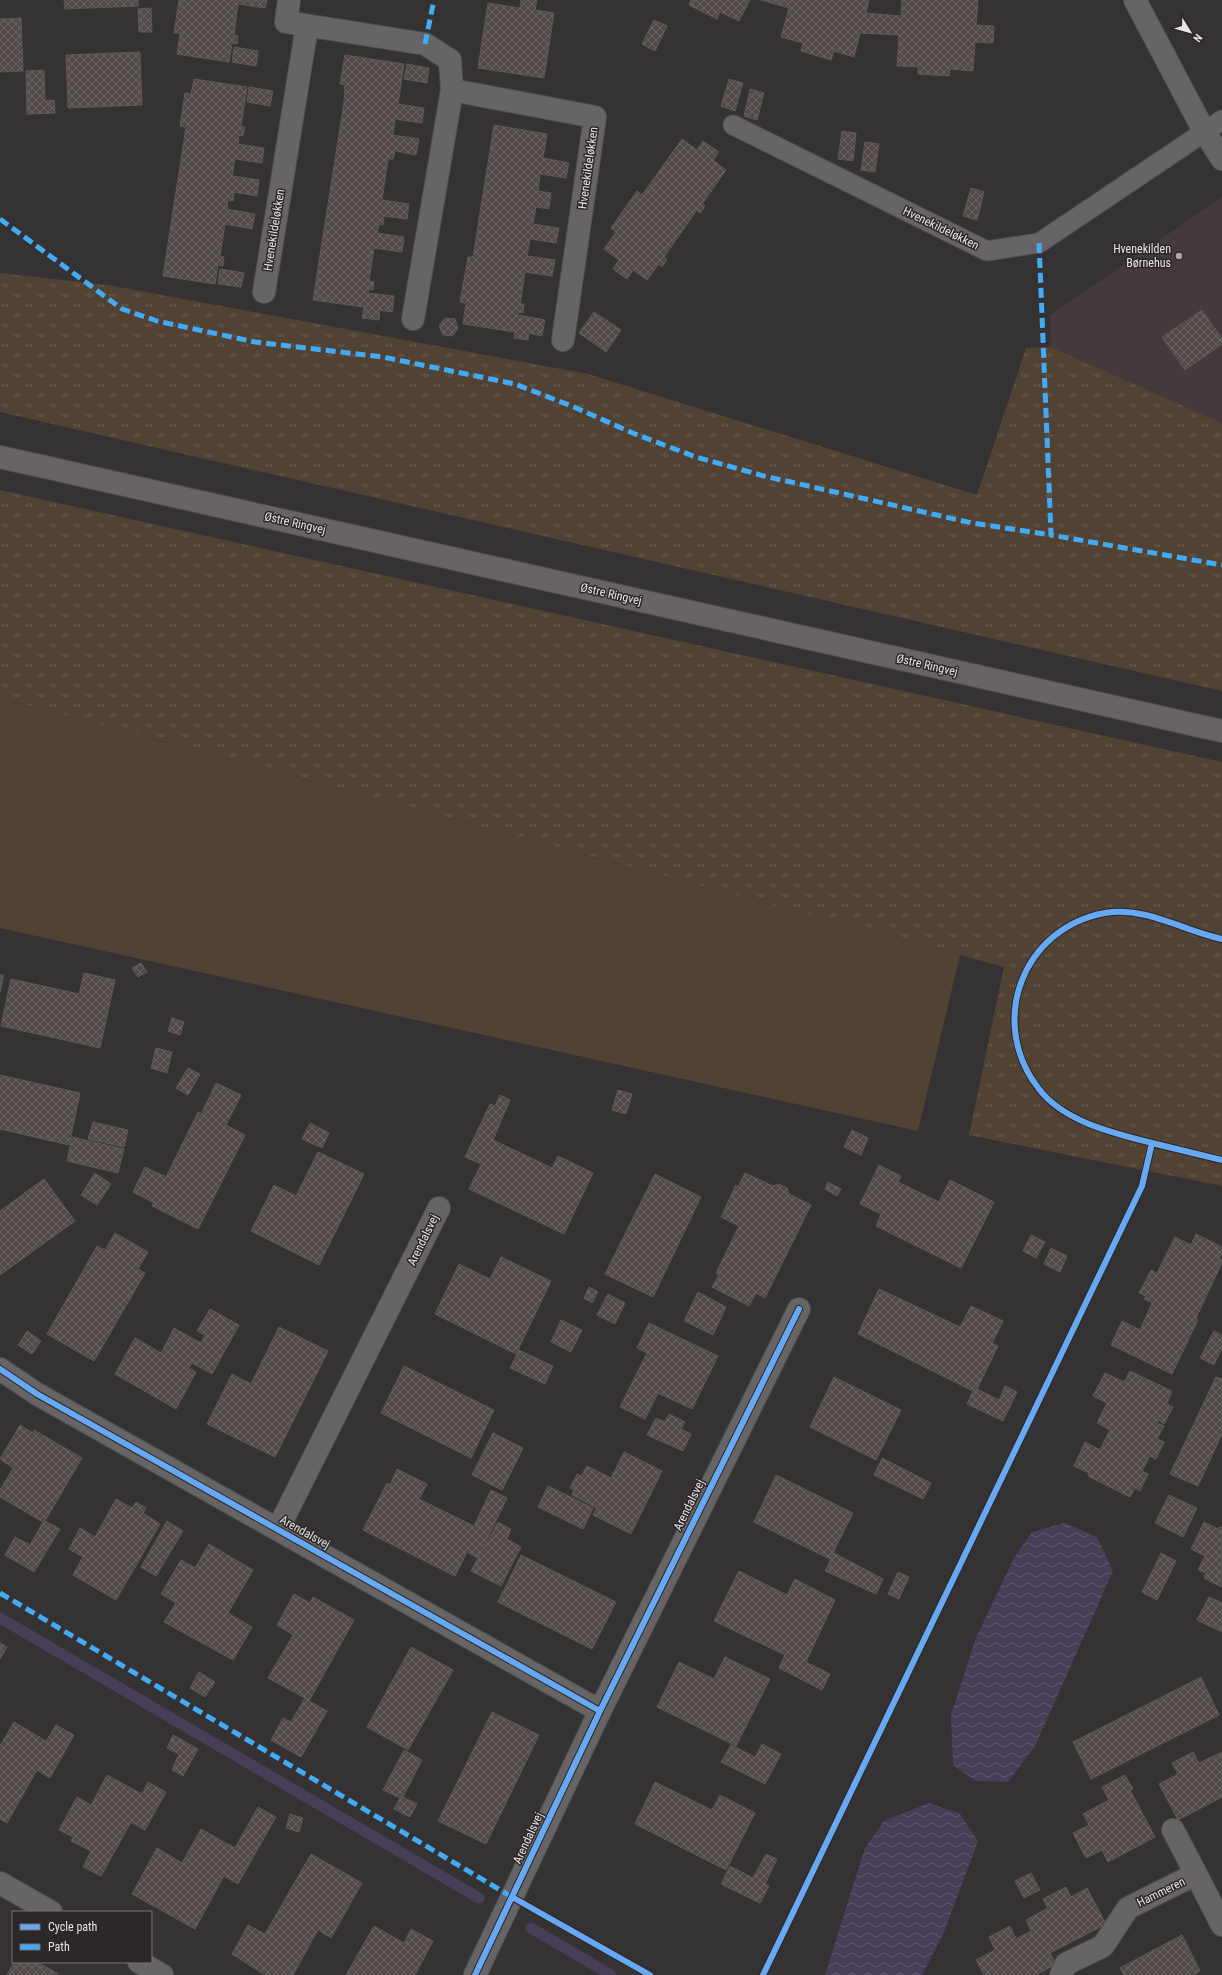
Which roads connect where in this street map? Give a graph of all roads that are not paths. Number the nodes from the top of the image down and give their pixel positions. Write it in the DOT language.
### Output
graph roads {
  1 [pos="289,0"];
  2 [pos="1135,0"];
  3 [pos="307,26"];
  4 [pos="452,90"];
  5 [pos="733,125"];
  6 [pos="1213,126"];
  7 [pos="1222,159"];
  8 [pos="264,292"];
  9 [pos="413,318"];
  10 [pos="563,340"];
  11 [pos="0,457"];
  12 [pos="1222,731"];
  13 [pos="439,1208"];
  14 [pos="799,1309"];
  15 [pos="0,1369"];
  16 [pos="278,1529"];
  17 [pos="600,1710"];
  18 [pos="1173,1830"];
  19 [pos="1196,1874"];
  20 [pos="0,1883"];
  21 [pos="49,1911"];
  22 [pos="1222,1925"];
  23 [pos="142,1963"];
  24 [pos="162,1975"];
  25 [pos="475,1975"];
  26 [pos="1061,1975"];
  1 -- 3 [label="street"];
  2 -- 6 [label="street"];
  3 -- 4 [label="street"];
  3 -- 8 [label="street, Hvenekildeløkken"];
  4 -- 9 [label="street"];
  4 -- 10 [label="street, Hvenekildeløkken"];
  5 -- 6 [label="lane, Hvenekildeløkken"];
  6 -- 7 [label="street"];
  11 -- 12 [label="main road, Østre Ringvej"];
  13 -- 16 [label="street, Arendalsvej"];
  14 -- 17 [label="street, Arendalsvej"];
  15 -- 16 [label="street, Arendalsvej"];
  16 -- 17 [label="street, Arendalsvej"];
  17 -- 25 [label="street, Arendalsvej"];
  18 -- 19 [label="street, Hammeren"];
  19 -- 22 [label="street, Hammeren"];
  19 -- 26 [label="street, Hammeren"];
  20 -- 21 [label="street"];
  23 -- 24 [label="street"];
}
